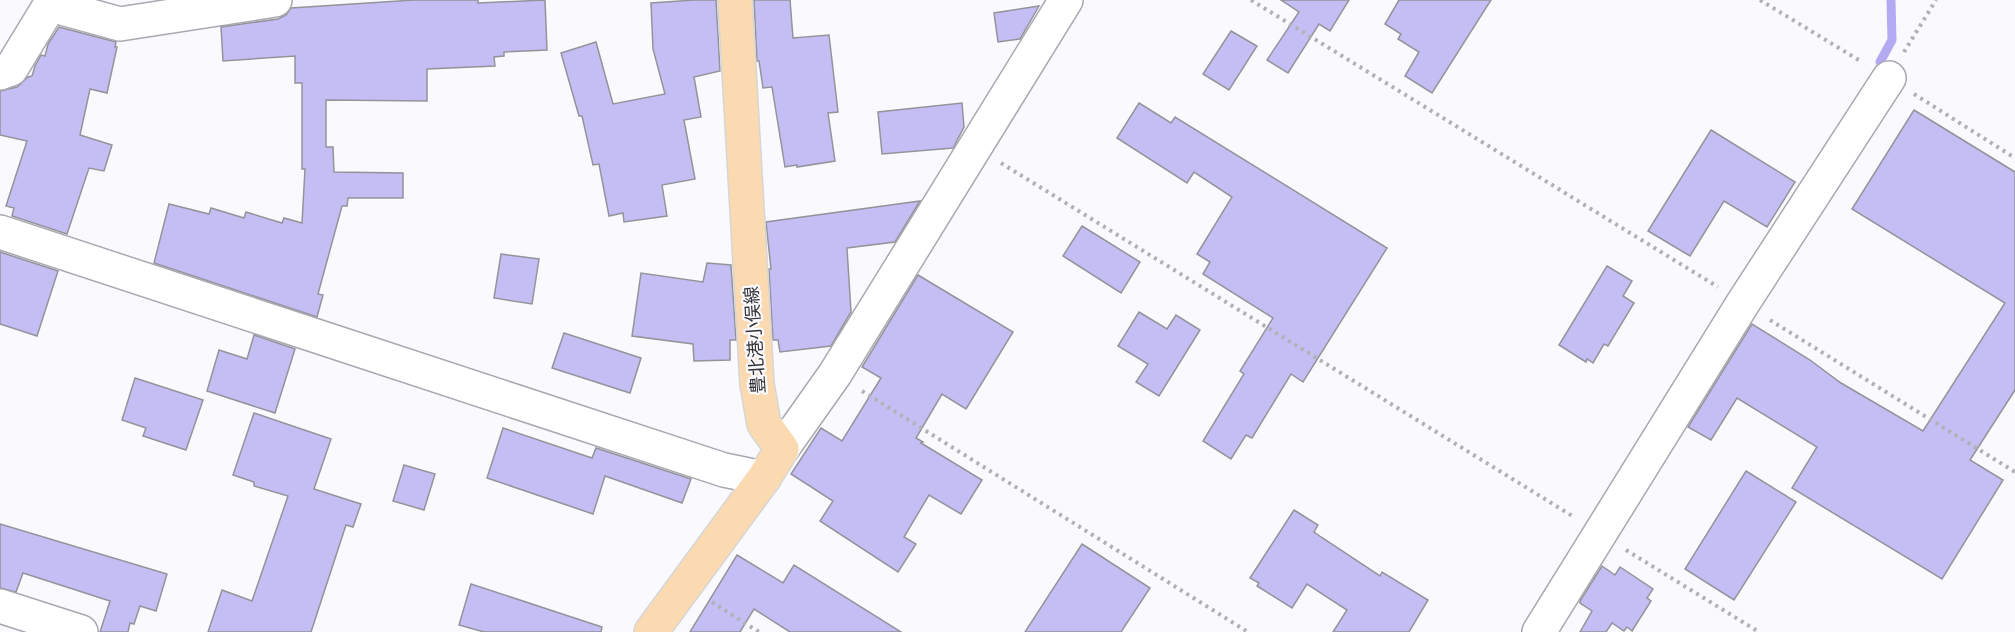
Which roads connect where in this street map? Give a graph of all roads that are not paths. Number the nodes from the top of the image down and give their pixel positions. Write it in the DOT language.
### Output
graph roads {
  1 [pos="275,0"];
  2 [pos="735,0"];
  3 [pos="1066,0"];
  4 [pos="52,3"];
  5 [pos="0,73"];
  6 [pos="1889,78"];
  7 [pos="0,232"];
  8 [pos="782,449"];
  9 [pos="764,478"];
  10 [pos="0,606"];
  11 [pos="81,632"];
  12 [pos="651,632"];
  13 [pos="1539,632"];
  1 -- 4 [label="street"];
  2 -- 8 [label="main road, 豊北港小俣線"];
  3 -- 8 [label="street"];
  4 -- 5 [label="street"];
  6 -- 13 [label="street"];
  7 -- 9 [label="street"];
  8 -- 9 [label="main road"];
  9 -- 12 [label="main road"];
  10 -- 11 [label="street"];
}
